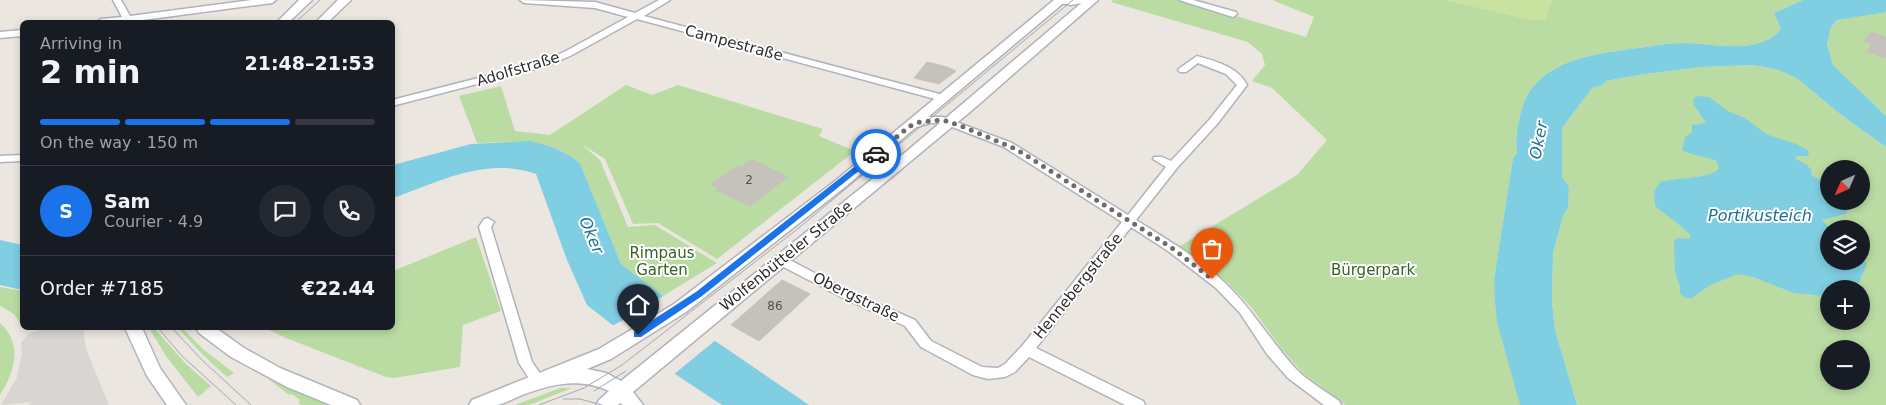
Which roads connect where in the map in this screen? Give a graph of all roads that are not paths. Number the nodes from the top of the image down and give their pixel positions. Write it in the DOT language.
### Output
graph roads {
  1 [pos="118,0"];
  2 [pos="272,0"];
  3 [pos="306,0"];
  4 [pos="345,0"];
  5 [pos="524,0"];
  6 [pos="666,0"];
  7 [pos="1059,0"];
  8 [pos="1085,0"];
  9 [pos="1092,0"];
  10 [pos="1183,0"];
  11 [pos="1233,14"];
  12 [pos="636,17"];
  13 [pos="128,19"];
  14 [pos="119,20"];
  15 [pos="285,20"];
  16 [pos="324,20"];
  17 [pos="20,33"];
  18 [pos="0,36"];
  19 [pos="1183,70"];
  20 [pos="943,98"];
  21 [pos="395,102"];
  22 [pos="950,122"];
  23 [pos="910,126"];
  24 [pos="20,158"];
  25 [pos="0,159"];
  26 [pos="1158,159"];
  27 [pos="1173,166"];
  28 [pos="488,222"];
  29 [pos="1130,222"];
  30 [pos="780,260"];
  31 [pos="135,330"];
  32 [pos="208,330"];
  33 [pos="1027,350"];
  34 [pos="540,382"];
  35 [pos="622,391"];
  36 [pos="177,405"];
  37 [pos="351,405"];
  38 [pos="478,405"];
  39 [pos="605,405"];
  40 [pos="634,405"];
  41 [pos="1138,405"];
  42 [pos="1334,405"];
  1 -- 13 [label="street"];
  2 -- 13 [label="street"];
  3 -- 15 [label="main road"];
  4 -- 16 [label="main road"];
  5 -- 12 [label="street, Campestraße"];
  6 -- 12 [label="street, Adolfstraße"];
  7 -- 8 [label="street, Wolfenbütteler Straße"];
  7 -- 20 [label="main road, Wolfenbütteler Straße"];
  9 -- 22 [label="main road, Wolfenbütteler Straße"];
  10 -- 11 [label="street"];
  12 -- 20 [label="street, Campestraße"];
  12 -- 21 [label="street, Adolfstraße"];
  13 -- 14 [label="street"];
  17 -- 18 [label="street"];
  19 -- 27 [label="street"];
  20 -- 23 [label="main road, Wolfenbütteler Straße"];
  22 -- 23 [label="street, Wolfenbütteler Straße"];
  22 -- 29 [label="street, Hennebergstraße"];
  22 -- 30 [label="main road, Wolfenbütteler Straße"];
  23 -- 34 [label="main road, Wolfenbütteler Straße"];
  24 -- 25 [label="street"];
  26 -- 27 [label="street"];
  27 -- 29 [label="street"];
  28 -- 34 [label="street"];
  29 -- 33 [label="street, Hennebergstraße"];
  29 -- 42 [label="street, Hennebergstraße"];
  30 -- 33 [label="street, Obergstraße"];
  30 -- 35 [label="main road, Wolfenbütteler Straße"];
  31 -- 36 [label="main road"];
  32 -- 37 [label="main road"];
  33 -- 41 [label="street"];
  34 -- 35 [label="main road"];
  34 -- 38 [label="main road"];
  35 -- 39 [label="main road, Wolfenbütteler Straße"];
  35 -- 40 [label="main road"];
}
